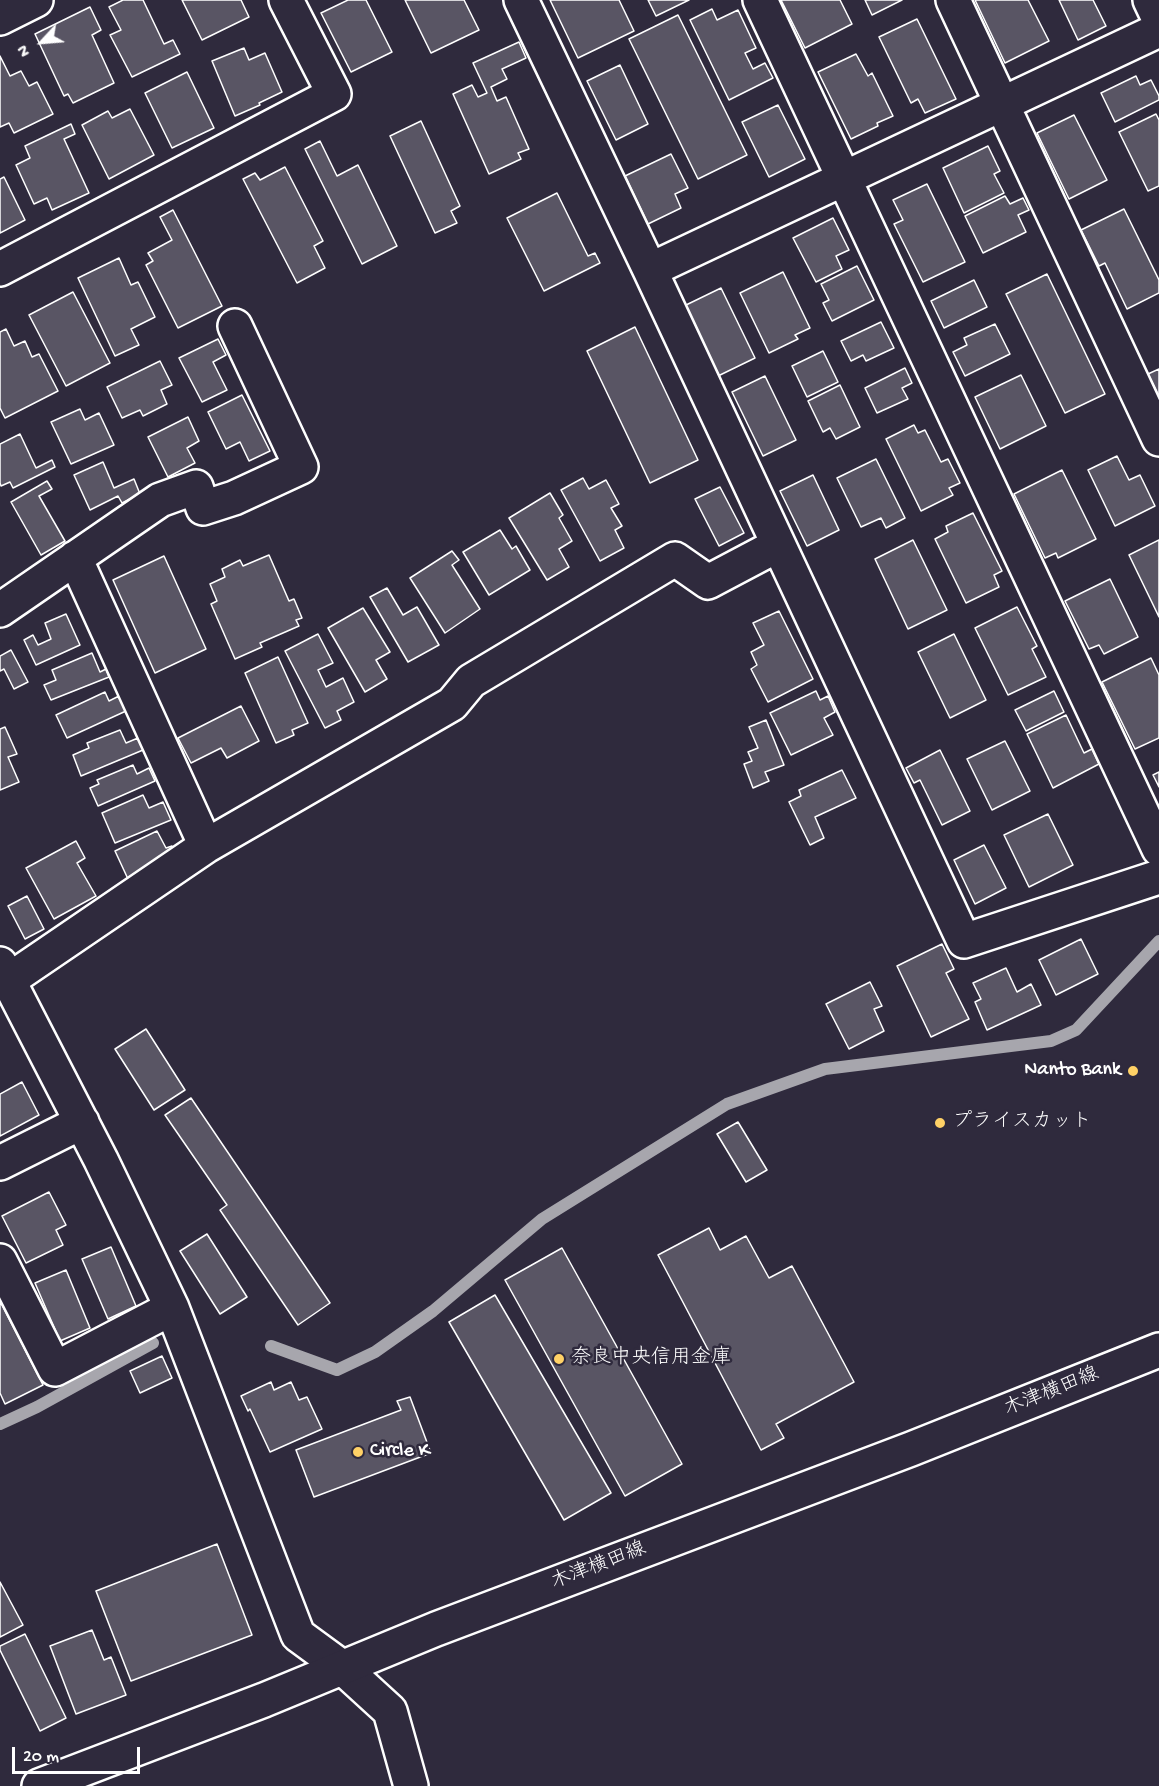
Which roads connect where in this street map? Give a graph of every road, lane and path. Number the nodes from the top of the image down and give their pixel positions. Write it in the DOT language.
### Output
graph roads {
  1 [pos="36,0"];
  2 [pos="286,0"];
  3 [pos="521,0"];
  4 [pos="760,0"];
  5 [pos="953,0"];
  6 [pos="1150,0"];
  7 [pos="0,18"];
  8 [pos="1159,19"];
  9 [pos="1159,30"];
  10 [pos="1001,104"];
  11 [pos="844,177"];
  12 [pos="0,269"];
  13 [pos="650,270"];
  14 [pos="235,326"];
  15 [pos="1159,439"];
  16 [pos="778,544"];
  17 [pos="75,558"];
  18 [pos="0,610"];
  19 [pos="206,846"];
  20 [pos="1159,849"];
  21 [pos="1159,877"];
  22 [pos="4,972"];
  23 [pos="82,1122"];
  24 [pos="0,1163"];
  25 [pos="0,1262"];
  26 [pos="172,1308"];
  27 [pos="1159,1350"];
  28 [pos="343,1668"];
  29 [pos="39,1786"];
  30 [pos="411,1786"];
  1 -- 7 [label="street"];
  2 -- 12 [label="street"];
  3 -- 13 [label="street"];
  4 -- 11 [label="street"];
  5 -- 10 [label="street"];
  6 -- 8 [label="street"];
  9 -- 10 [label="street"];
  10 -- 11 [label="street"];
  10 -- 15 [label="street"];
  11 -- 13 [label="street"];
  11 -- 20 [label="street"];
  13 -- 16 [label="street"];
  14 -- 17 [label="street"];
  16 -- 19 [label="street"];
  16 -- 21 [label="street"];
  17 -- 18 [label="street"];
  17 -- 19 [label="street"];
  19 -- 22 [label="street"];
  22 -- 23 [label="street"];
  23 -- 24 [label="street"];
  23 -- 26 [label="street"];
  25 -- 26 [label="street"];
  26 -- 28 [label="street"];
  27 -- 28 [label="street, 木津横田線"];
  28 -- 29 [label="street, 木津横田線"];
  28 -- 30 [label="street"];
}
